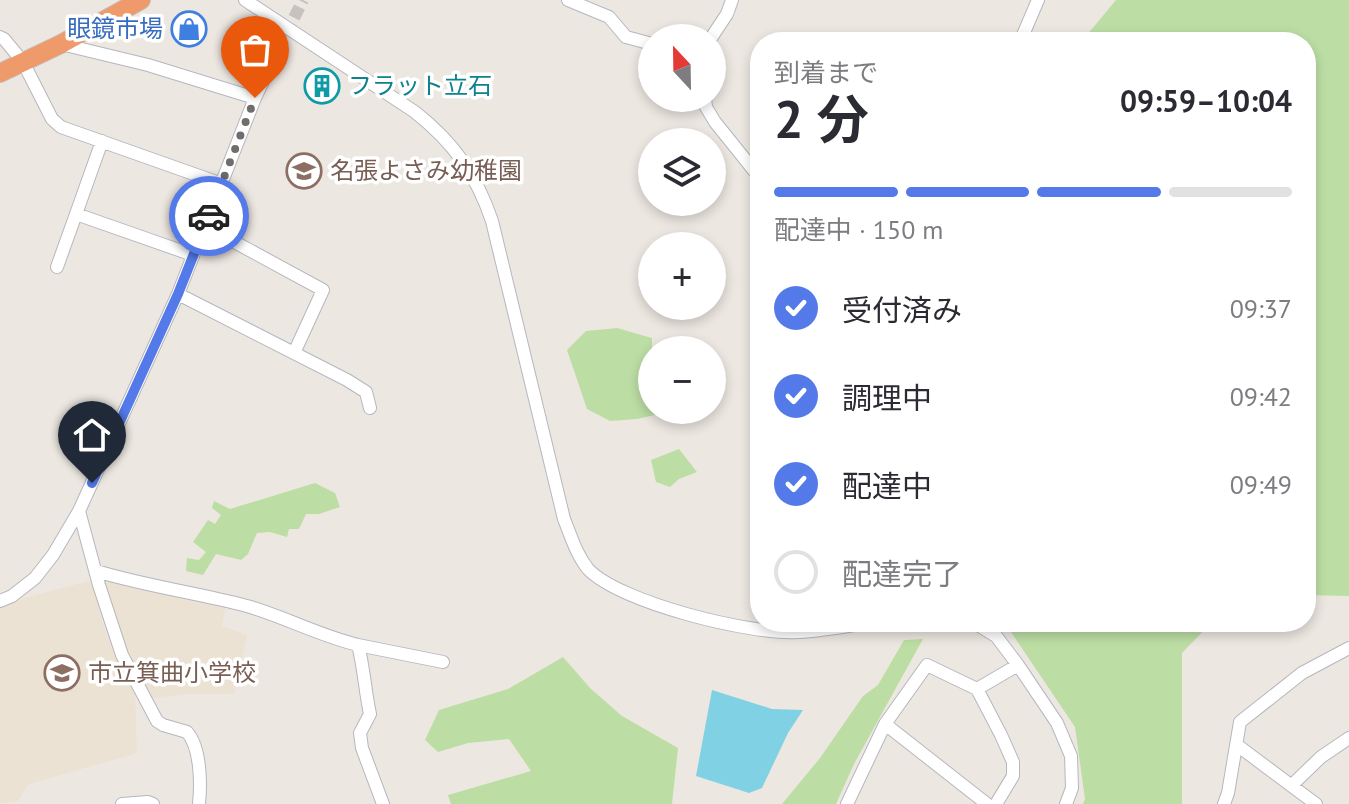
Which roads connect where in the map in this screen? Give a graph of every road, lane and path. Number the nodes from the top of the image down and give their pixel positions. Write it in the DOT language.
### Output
graph roads {
  1 [pos="141,0"];
  2 [pos="245,0"];
  3 [pos="568,0"];
  4 [pos="732,0"];
  5 [pos="1038,0"];
  6 [pos="720,24"];
  7 [pos="1024,32"];
  8 [pos="0,37"];
  9 [pos="638,40"];
  10 [pos="61,44"];
  11 [pos="278,50"];
  12 [pos="23,62"];
  13 [pos="0,73"];
  14 [pos="255,98"];
  15 [pos="709,112"];
  16 [pos="102,141"];
  17 [pos="750,166"];
  18 [pos="222,184"];
  19 [pos="76,214"];
  20 [pos="205,226"];
  21 [pos="193,255"];
  22 [pos="57,267"];
  23 [pos="178,294"];
  24 [pos="294,353"];
  25 [pos="370,408"];
  26 [pos="79,511"];
  27 [pos="96,571"];
  28 [pos="0,601"];
  29 [pos="750,629"];
  30 [pos="989,632"];
  31 [pos="358,645"];
  32 [pos="1349,648"];
  33 [pos="443,662"];
  34 [pos="1018,665"];
  35 [pos="977,689"];
  36 [pos="885,724"];
  37 [pos="1349,738"];
  38 [pos="1237,745"];
  39 [pos="1292,785"];
  40 [pos="851,802"];
  41 [pos="122,804"];
  42 [pos="153,804"];
  43 [pos="199,804"];
  44 [pos="383,804"];
  45 [pos="987,804"];
  46 [pos="996,804"];
  47 [pos="1066,804"];
  48 [pos="1224,804"];
  49 [pos="1316,804"];
  1 -- 10 [label="highway"];
  2 -- 29 [label="street"];
  3 -- 9 [label="street"];
  4 -- 6 [label="street"];
  5 -- 7 [label="street"];
  8 -- 12 [label="street"];
  10 -- 12 [label="highway"];
  10 -- 14 [label="street"];
  11 -- 14 [label="street"];
  12 -- 13 [label="highway"];
  12 -- 16 [label="street"];
  14 -- 18 [label="street"];
  15 -- 17 [label="street"];
  16 -- 18 [label="street"];
  16 -- 19 [label="street"];
  18 -- 20 [label="street"];
  19 -- 21 [label="street"];
  19 -- 22 [label="street"];
  20 -- 21 [label="street"];
  20 -- 24 [label="street"];
  21 -- 23 [label="street"];
  23 -- 24 [label="street"];
  23 -- 26 [label="street"];
  24 -- 25 [label="street"];
  26 -- 27 [label="street"];
  26 -- 28 [label="street"];
  27 -- 31 [label="street"];
  27 -- 43 [label="street"];
  30 -- 34 [label="street"];
  31 -- 33 [label="street"];
  31 -- 44 [label="street"];
  32 -- 38 [label="street"];
  34 -- 35 [label="street"];
  34 -- 47 [label="street"];
  35 -- 36 [label="street"];
  35 -- 46 [label="street"];
  36 -- 40 [label="street"];
  36 -- 45 [label="street"];
  37 -- 39 [label="street"];
  38 -- 39 [label="street"];
  38 -- 48 [label="street"];
  39 -- 49 [label="street"];
  41 -- 42 [label="street"];
}
